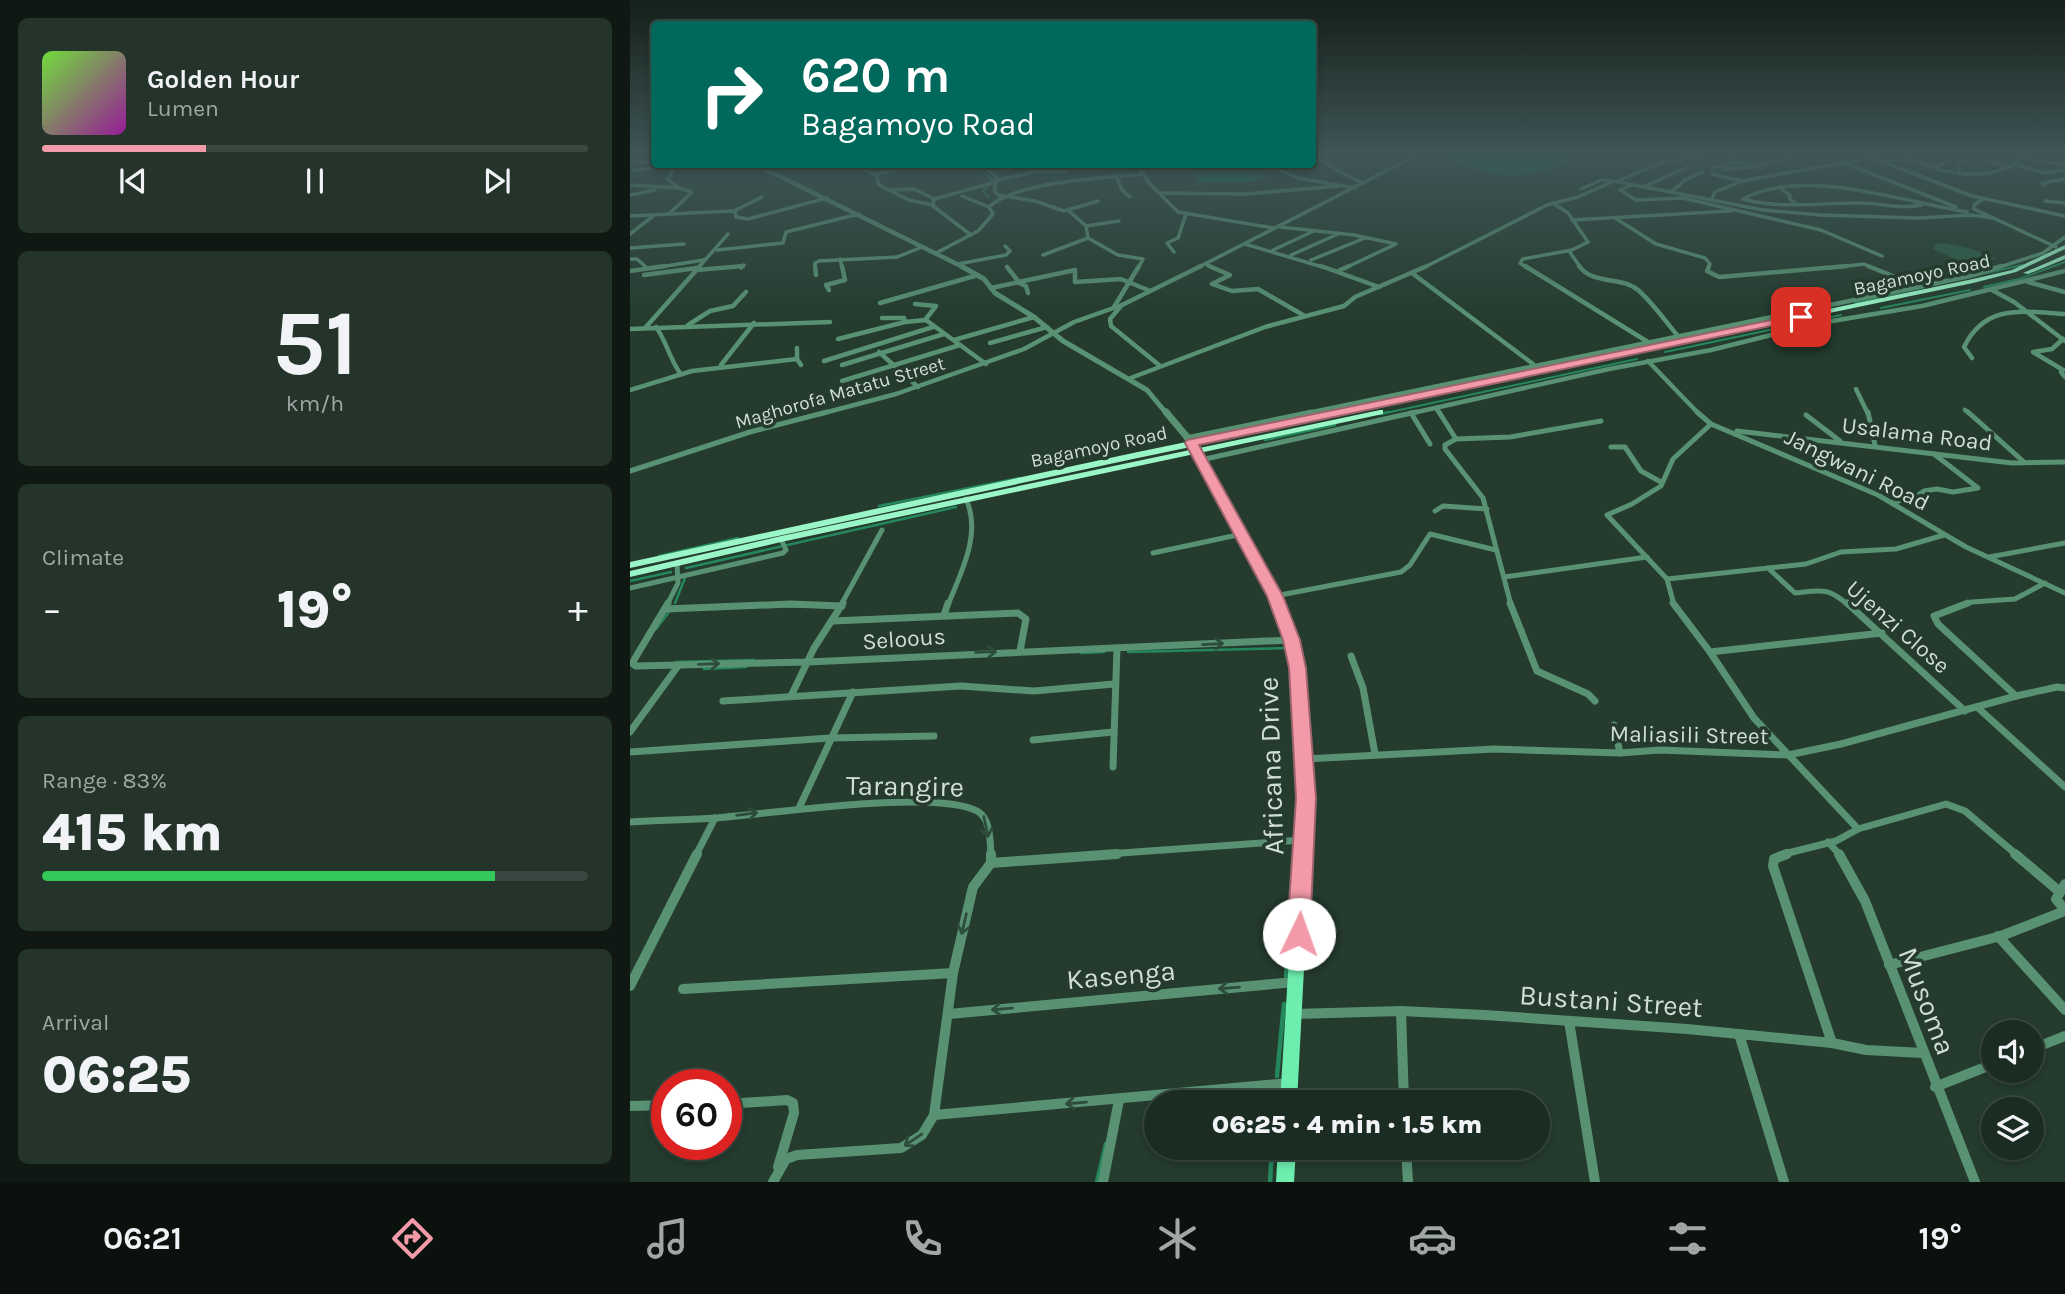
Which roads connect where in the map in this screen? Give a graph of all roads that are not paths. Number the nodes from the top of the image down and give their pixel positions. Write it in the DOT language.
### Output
graph roads {
  1 [pos="674,210"];
  2 [pos="781,210"];
  3 [pos="851,210"];
  4 [pos="940,210"];
  5 [pos="991,210"];
  6 [pos="1065,210"];
  7 [pos="1175,210"];
  8 [pos="1312,210"];
  9 [pos="1536,210"];
  10 [pos="1565,210"];
  11 [pos="1735,210"];
  12 [pos="1737,210"];
  13 [pos="1763,210"];
  14 [pos="1956,210"];
  15 [pos="1966,210"];
  16 [pos="1977,210"];
  17 [pos="2037,210"];
  18 [pos="734,211"];
  19 [pos="1069,211"];
  20 [pos="1973,213"];
  21 [pos="655,214"];
  22 [pos="668,214"];
  23 [pos="859,214"];
  24 [pos="1186,214"];
  25 [pos="1986,215"];
  26 [pos="630,216"];
  27 [pos="2065,216"];
  28 [pos="1615,218"];
  29 [pos="1993,218"];
  30 [pos="1572,220"];
  31 [pos="1119,221"];
  32 [pos="1086,226"];
  33 [pos="1277,228"];
  34 [pos="1316,231"];
  35 [pos="1340,233"];
  36 [pos="630,234"];
  37 [pos="728,234"];
  38 [pos="971,235"];
  39 [pos="1367,237"];
  40 [pos="2065,237"];
  41 [pos="1088,238"];
  42 [pos="684,244"];
  43 [pos="1245,244"];
  44 [pos="1004,246"];
  45 [pos="922,247"];
  46 [pos="630,248"];
  47 [pos="717,250"];
  48 [pos="1272,250"];
  49 [pos="2062,250"];
  50 [pos="1569,251"];
  51 [pos="1174,252"];
  52 [pos="936,253"];
  53 [pos="1043,255"];
  54 [pos="1292,255"];
  55 [pos="1882,256"];
  56 [pos="630,259"];
  57 [pos="841,259"];
  58 [pos="704,260"];
  59 [pos="1309,261"];
  60 [pos="958,264"];
  61 [pos="1205,264"];
  62 [pos="744,265"];
  63 [pos="646,267"];
  64 [pos="1007,267"];
  65 [pos="697,269"];
  66 [pos="630,271"];
  67 [pos="1338,271"];
  68 [pos="2065,271"];
  69 [pos="1412,274"];
  70 [pos="644,275"];
  71 [pos="816,275"];
  72 [pos="978,275"];
  73 [pos="1130,279"];
  74 [pos="1018,282"];
  75 [pos="2026,282"];
  76 [pos="1917,286"];
  77 [pos="1378,287"];
  78 [pos="991,288"];
  79 [pos="829,290"];
  80 [pos="1148,290"];
  81 [pos="1992,290"];
  82 [pos="746,292"];
  83 [pos="2065,292"];
  84 [pos="1028,293"];
  85 [pos="880,303"];
  86 [pos="915,304"];
  87 [pos="1122,304"];
  88 [pos="1113,308"];
  89 [pos="2025,310"];
  90 [pos="2065,314"];
  91 [pos="1303,315"];
  92 [pos="1034,317"];
  93 [pos="882,318"];
  94 [pos="925,320"];
  95 [pos="830,322"];
  96 [pos="905,322"];
  97 [pos="754,323"];
  98 [pos="687,326"];
  99 [pos="646,327"];
  100 [pos="656,327"];
  101 [pos="933,327"];
  102 [pos="1047,327"];
  103 [pos="630,329"];
  104 [pos="1054,333"];
  105 [pos="944,334"];
  106 [pos="1678,337"];
  107 [pos="838,339"];
  108 [pos="954,340"];
  109 [pos="2064,340"];
  110 [pos="990,343"];
  111 [pos="960,345"];
  112 [pos="1652,345"];
  113 [pos="872,346"];
  114 [pos="797,348"];
  115 [pos="879,353"];
  116 [pos="1972,358"];
  117 [pos="797,359"];
  118 [pos="1648,361"];
  119 [pos="824,362"];
  120 [pos="895,364"];
  121 [pos="986,364"];
  122 [pos="722,365"];
  123 [pos="801,365"];
  124 [pos="842,365"];
  125 [pos="1158,365"];
  126 [pos="1538,368"];
  127 [pos="680,373"];
  128 [pos="2065,377"];
  129 [pos="1128,379"];
  130 [pos="842,381"];
  131 [pos="632,386"];
  132 [pos="918,387"];
  133 [pos="1856,389"];
  134 [pos="1436,408"];
  135 [pos="1965,411"];
  136 [pos="1411,413"];
  137 [pos="1806,415"];
  138 [pos="1601,421"];
  139 [pos="1711,424"];
  140 [pos="1724,430"];
  141 [pos="1456,439"];
  142 [pos="1841,442"];
  143 [pos="1430,444"];
  144 [pos="1875,445"];
  145 [pos="1611,447"];
  146 [pos="1193,448"];
  147 [pos="1929,452"];
  148 [pos="2065,462"];
  149 [pos="2024,463"];
  150 [pos="630,471"];
  151 [pos="1661,482"];
  152 [pos="966,499"];
  153 [pos="1892,502"];
  154 [pos="1487,509"];
  155 [pos="1435,511"];
  156 [pos="883,530"];
  157 [pos="1242,534"];
  158 [pos="1944,535"];
  159 [pos="781,539"];
  160 [pos="2065,543"];
  161 [pos="1496,550"];
  162 [pos="1153,553"];
  163 [pos="1647,557"];
  164 [pos="1989,557"];
  165 [pos="677,564"];
  166 [pos="630,565"];
  167 [pos="1768,568"];
  168 [pos="630,574"];
  169 [pos="678,576"];
  170 [pos="1503,577"];
  171 [pos="1667,579"];
  172 [pos="2045,583"];
  173 [pos="630,588"];
  174 [pos="2065,593"];
  175 [pos="1275,596"];
  176 [pos="842,606"];
  177 [pos="666,609"];
  178 [pos="944,615"];
  179 [pos="833,621"];
  180 [pos="1882,633"];
  181 [pos="1291,640"];
  182 [pos="1116,648"];
  183 [pos="1020,651"];
  184 [pos="1710,652"];
  185 [pos="1351,656"];
  186 [pos="808,662"];
  187 [pos="678,666"];
  188 [pos="1114,684"];
  189 [pos="2065,688"];
  190 [pos="853,692"];
  191 [pos="791,696"];
  192 [pos="2016,696"];
  193 [pos="723,701"];
  194 [pos="1595,701"];
  195 [pos="1977,707"];
  196 [pos="1965,710"];
  197 [pos="1615,724"];
  198 [pos="630,732"];
  199 [pos="1113,732"];
  200 [pos="933,736"];
  201 [pos="831,738"];
  202 [pos="1033,740"];
  203 [pos="630,752"];
  204 [pos="1620,753"];
  205 [pos="1376,754"];
  206 [pos="1788,755"];
  207 [pos="1305,759"];
  208 [pos="1112,767"];
  209 [pos="2065,787"];
  210 [pos="799,808"];
  211 [pos="715,818"];
  212 [pos="630,822"];
  213 [pos="1857,830"];
  214 [pos="1303,839"];
  215 [pos="1828,842"];
  216 [pos="991,863"];
  217 [pos="2063,888"];
  218 [pos="2065,911"];
  219 [pos="1998,936"];
  220 [pos="1889,965"];
  221 [pos="953,973"];
  222 [pos="1297,982"];
  223 [pos="630,986"];
  224 [pos="683,989"];
  225 [pos="2065,1010"];
  226 [pos="1401,1011"];
  227 [pos="949,1014"];
  228 [pos="1294,1014"];
  229 [pos="1569,1021"];
  230 [pos="1739,1034"];
  231 [pos="2065,1036"];
  232 [pos="1832,1043"];
  233 [pos="2044,1044"];
  234 [pos="1923,1053"];
  235 [pos="1981,1069"];
  236 [pos="1291,1083"];
  237 [pos="1935,1087"];
  238 [pos="1290,1090"];
  239 [pos="1404,1090"];
  240 [pos="1119,1100"];
  241 [pos="742,1103"];
  242 [pos="651,1105"];
  243 [pos="630,1106"];
  244 [pos="934,1115"];
  245 [pos="1286,1160"];
  246 [pos="1407,1160"];
  247 [pos="774,1177"];
  248 [pos="1103,1182"];
  249 [pos="1284,1182"];
  250 [pos="1408,1182"];
  251 [pos="1595,1182"];
  252 [pos="1784,1182"];
  253 [pos="1975,1182"];
  1 -- 22 [label="street"];
  2 -- 18 [label="street"];
  3 -- 23 [label="street"];
  4 -- 38 [label="street"];
  5 -- 38 [label="street"];
  6 -- 19 [label="street"];
  7 -- 24 [label="street"];
  8 -- 33 [label="street, Maghorofa Matatu Street"];
  9 -- 69 [label="street"];
  10 -- 30 [label="street"];
  11 -- 28 [label="street"];
  12 -- 55 [label="street"];
  13 -- 29 [label="street"];
  14 -- 20 [label="street"];
  15 -- 20 [label="street"];
  16 -- 25 [label="street"];
  17 -- 27 [label="street"];
  18 -- 22 [label="street"];
  19 -- 32 [label="street"];
  20 -- 25 [label="street"];
  21 -- 22 [label="street"];
  21 -- 26 [label="street"];
  21 -- 36 [label="street"];
  23 -- 45 [label="street"];
  23 -- 47 [label="street"];
  24 -- 33 [label="street"];
  24 -- 51 [label="street"];
  25 -- 29 [label="street"];
  28 -- 30 [label="street"];
  28 -- 76 [label="street"];
  29 -- 49 [label="street"];
  30 -- 50 [label="street"];
  31 -- 32 [label="street"];
  32 -- 41 [label="street"];
  33 -- 34 [label="street"];
  33 -- 43 [label="street, Maghorofa Matatu Street"];
  34 -- 35 [label="street"];
  34 -- 48 [label="street"];
  35 -- 39 [label="street"];
  35 -- 54 [label="street"];
  37 -- 47 [label="street"];
  38 -- 52 [label="street"];
  39 -- 59 [label="street"];
  39 -- 67 [label="street"];
  40 -- 49 [label="street"];
  41 -- 53 [label="street"];
  41 -- 73 [label="street"];
  42 -- 46 [label="street"];
  43 -- 48 [label="street"];
  43 -- 61 [label="street, Maghorofa Matatu Street"];
  44 -- 60 [label="street"];
  45 -- 52 [label="street"];
  45 -- 57 [label="street"];
  47 -- 58 [label="street"];
  48 -- 54 [label="street"];
  49 -- 76 [label="street"];
  49 -- 112 [label="highway, Bagamoyo Road"];
  49 -- 146 [label="highway, Bagamoyo Road"];
  50 -- 106 [label="street"];
  50 -- 112 [label="street"];
  52 -- 60 [label="street"];
  54 -- 59 [label="street"];
  56 -- 63 [label="street"];
  57 -- 71 [label="street"];
  57 -- 79 [label="street"];
  58 -- 63 [label="street"];
  58 -- 65 [label="street"];
  59 -- 67 [label="street"];
  60 -- 72 [label="street"];
  61 -- 80 [label="street, Maghorofa Matatu Street"];
  61 -- 91 [label="street"];
  62 -- 65 [label="street"];
  63 -- 66 [label="street"];
  64 -- 74 [label="street"];
  65 -- 70 [label="street"];
  65 -- 99 [label="street"];
  67 -- 77 [label="street"];
  68 -- 75 [label="street"];
  69 -- 77 [label="street"];
  69 -- 126 [label="street"];
  72 -- 78 [label="street"];
  72 -- 85 [label="street"];
  73 -- 74 [label="street"];
  73 -- 80 [label="street"];
  73 -- 88 [label="street"];
  74 -- 78 [label="street"];
  74 -- 84 [label="street"];
  75 -- 81 [label="street"];
  75 -- 83 [label="street"];
  76 -- 106 [label="street"];
  77 -- 91 [label="street"];
  78 -- 92 [label="street"];
  80 -- 87 [label="street, Maghorofa Matatu Street"];
  81 -- 89 [label="street"];
  81 -- 118 [label="street"];
  82 -- 98 [label="street"];
  86 -- 94 [label="street"];
  87 -- 88 [label="street, Maghorofa Matatu Street"];
  87 -- 125 [label="street"];
  88 -- 104 [label="street, Maghorofa Matatu Street"];
  89 -- 90 [label="street"];
  89 -- 109 [label="street"];
  89 -- 116 [label="street"];
  91 -- 125 [label="street"];
  92 -- 102 [label="street"];
  92 -- 108 [label="street"];
  93 -- 96 [label="street"];
  94 -- 96 [label="street"];
  94 -- 101 [label="street"];
  95 -- 97 [label="street"];
  96 -- 107 [label="street"];
  97 -- 98 [label="street"];
  97 -- 122 [label="street"];
  98 -- 100 [label="street"];
  99 -- 100 [label="street"];
  99 -- 103 [label="street"];
  100 -- 127 [label="street"];
  101 -- 105 [label="street"];
  101 -- 113 [label="street"];
  102 -- 104 [label="street"];
  102 -- 110 [label="street"];
  104 -- 121 [label="street, Maghorofa Matatu Street"];
  104 -- 129 [label="street"];
  105 -- 108 [label="street"];
  105 -- 115 [label="street"];
  106 -- 112 [label="street"];
  108 -- 111 [label="street"];
  109 -- 128 [label="street"];
  111 -- 120 [label="street"];
  111 -- 121 [label="street"];
  112 -- 126 [label="highway, Bagamoyo Road"];
  113 -- 115 [label="street"];
  113 -- 119 [label="street"];
  114 -- 117 [label="street"];
  115 -- 120 [label="street"];
  115 -- 124 [label="street"];
  117 -- 122 [label="street"];
  117 -- 123 [label="street"];
  118 -- 134 [label="street"];
  118 -- 139 [label="street, Jangwani Road"];
  120 -- 130 [label="street"];
  120 -- 132 [label="street"];
  121 -- 132 [label="street, Maghorofa Matatu Street"];
  122 -- 127 [label="street"];
  125 -- 129 [label="street"];
  126 -- 146 [label="highway, Bagamoyo Road"];
  127 -- 131 [label="street"];
  129 -- 146 [label="street"];
  132 -- 150 [label="street, Maghorofa Matatu Street"];
  133 -- 144 [label="street"];
  134 -- 136 [label="street"];
  134 -- 141 [label="street"];
  135 -- 149 [label="street"];
  136 -- 143 [label="street"];
  136 -- 146 [label="street"];
  137 -- 142 [label="street"];
  138 -- 141 [label="street"];
  139 -- 140 [label="street, Jangwani Road"];
  139 -- 151 [label="street"];
  140 -- 142 [label="street, Usalama Road"];
  140 -- 153 [label="street, Jangwani Road"];
  141 -- 154 [label="street"];
  142 -- 144 [label="street, Usalama Road"];
  144 -- 147 [label="street, Usalama Road"];
  145 -- 151 [label="street"];
  146 -- 152 [label="highway, Bagamoyo Road"];
  146 -- 157 [label="main road, Africana Drive"];
  146 -- 166 [label="highway, Bagamoyo Road"];
  147 -- 149 [label="street, Usalama Road"];
  147 -- 153 [label="street"];
  148 -- 149 [label="street, Usalama Road"];
  151 -- 163 [label="street"];
  152 -- 159 [label="highway, Bagamoyo Road"];
  152 -- 178 [label="street"];
  153 -- 158 [label="street, Jangwani Road"];
  154 -- 155 [label="street"];
  154 -- 161 [label="street"];
  156 -- 176 [label="street"];
  157 -- 162 [label="street"];
  157 -- 175 [label="main road, Africana Drive"];
  158 -- 164 [label="street, Jangwani Road"];
  158 -- 167 [label="street"];
  159 -- 165 [label="highway, Bagamoyo Road"];
  159 -- 169 [label="street"];
  160 -- 164 [label="street"];
  161 -- 170 [label="street"];
  161 -- 175 [label="street"];
  163 -- 170 [label="street"];
  163 -- 171 [label="street"];
  164 -- 172 [label="street, Jangwani Road"];
  165 -- 168 [label="highway, Bagamoyo Road"];
  165 -- 169 [label="street, Seloous"];
  167 -- 171 [label="street"];
  167 -- 180 [label="street, Ujenzi Close"];
  169 -- 173 [label="street"];
  169 -- 177 [label="street, Seloous"];
  170 -- 194 [label="street"];
  171 -- 184 [label="street"];
  172 -- 174 [label="street, Jangwani Road"];
  172 -- 192 [label="street"];
  175 -- 181 [label="main road, Africana Drive"];
  176 -- 177 [label="street"];
  176 -- 179 [label="street"];
  177 -- 187 [label="street, Seloous"];
  178 -- 179 [label="street"];
  178 -- 183 [label="street"];
  179 -- 186 [label="street"];
  180 -- 184 [label="street"];
  180 -- 196 [label="street, Ujenzi Close"];
  182 -- 181 [label="street, Seloous, one-way"];
  181 -- 207 [label="main road, Africana Drive"];
  182 -- 183 [label="street, Seloous"];
  182 -- 188 [label="street"];
  186 -- 183 [label="street, Seloous, one-way"];
  184 -- 206 [label="street"];
  185 -- 205 [label="street"];
  187 -- 186 [label="street, Seloous, one-way"];
  186 -- 191 [label="street"];
  187 -- 198 [label="street"];
  188 -- 190 [label="street"];
  188 -- 199 [label="street"];
  189 -- 192 [label="street, Maliasili Street"];
  190 -- 191 [label="street"];
  190 -- 201 [label="street"];
  191 -- 193 [label="street"];
  192 -- 195 [label="street, Maliasili Street"];
  195 -- 196 [label="street, Maliasili Street"];
  195 -- 209 [label="street"];
  196 -- 206 [label="street, Maliasili Street"];
  197 -- 204 [label="street"];
  199 -- 202 [label="street"];
  199 -- 208 [label="street"];
  200 -- 201 [label="street"];
  201 -- 203 [label="street"];
  201 -- 210 [label="street"];
  204 -- 205 [label="street, Maliasili Street"];
  204 -- 206 [label="street, Maliasili Street"];
  205 -- 207 [label="street, Maliasili Street"];
  206 -- 213 [label="street"];
  207 -- 214 [label="main road, Africana Drive"];
  211 -- 210 [label="street, Tarangire, one-way"];
  210 -- 216 [label="street, Tarangire, one-way"];
  211 -- 212 [label="street, Tarangire"];
  211 -- 223 [label="street"];
  213 -- 215 [label="street"];
  213 -- 217 [label="street"];
  214 -- 216 [label="street"];
  214 -- 222 [label="main road, Africana Drive"];
  215 -- 220 [label="street, Musoma"];
  215 -- 232 [label="street"];
  216 -- 221 [label="street, one-way"];
  217 -- 218 [label="street"];
  218 -- 219 [label="street"];
  219 -- 220 [label="street"];
  219 -- 225 [label="street"];
  220 -- 234 [label="street, Musoma"];
  221 -- 224 [label="street"];
  221 -- 227 [label="street"];
  222 -- 227 [label="street, Kasenga, one-way"];
  222 -- 228 [label="main road, Africana Drive"];
  226 -- 228 [label="street, Bustani Street"];
  226 -- 229 [label="street, Bustani Street"];
  226 -- 239 [label="street"];
  227 -- 244 [label="street"];
  228 -- 236 [label="main road, Africana Drive"];
  229 -- 230 [label="street, Bustani Street"];
  229 -- 251 [label="street"];
  230 -- 232 [label="street, Bustani Street"];
  230 -- 252 [label="street"];
  231 -- 233 [label="street"];
  232 -- 234 [label="street, Bustani Street"];
  234 -- 237 [label="street, Musoma"];
  235 -- 237 [label="street"];
  236 -- 238 [label="main road, Africana Drive"];
  236 -- 240 [label="street"];
  237 -- 253 [label="street, Musoma"];
  240 -- 244 [label="street, one-way"];
  240 -- 248 [label="street"];
  241 -- 247 [label="street"];
  242 -- 243 [label="street"];
  244 -- 247 [label="street, one-way"];
  245 -- 249 [label="main road"];
  246 -- 250 [label="street"];
}
